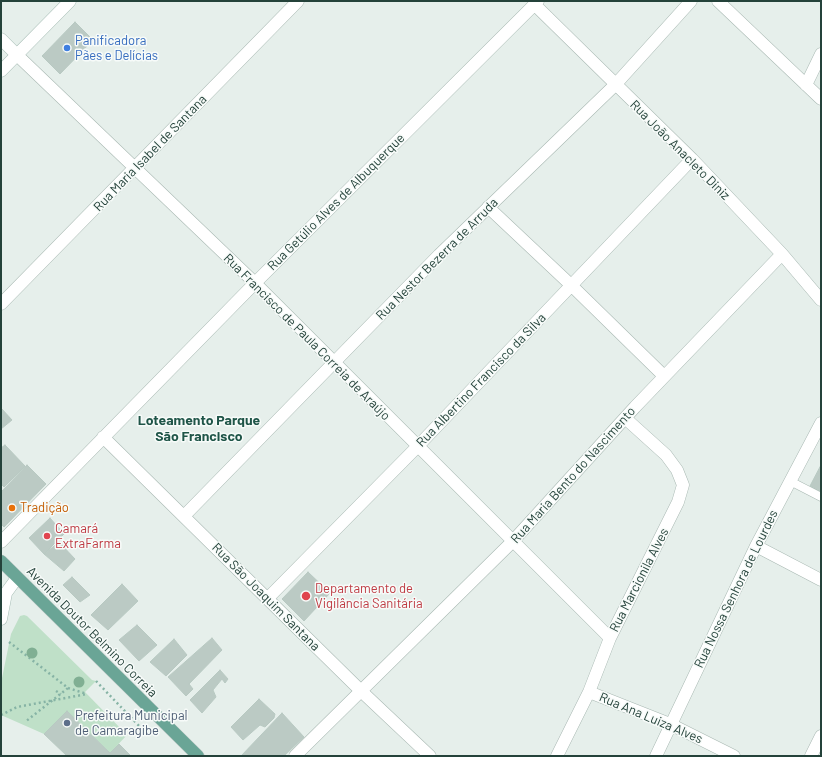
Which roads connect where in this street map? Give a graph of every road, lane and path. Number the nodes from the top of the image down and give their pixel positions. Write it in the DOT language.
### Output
graph roads {
  1 [pos="70,1"];
  2 [pos="298,1"];
  3 [pos="691,1"];
  4 [pos="718,1"];
  5 [pos="536,3"];
  6 [pos="1,39"];
  7 [pos="821,54"];
  8 [pos="17,55"];
  9 [pos="1,71"];
  10 [pos="615,84"];
  11 [pos="806,85"];
  12 [pos="821,99"];
  13 [pos="692,159"];
  14 [pos="136,169"];
  15 [pos="488,207"];
  16 [pos="782,254"];
  17 [pos="255,283"];
  18 [pos="572,286"];
  19 [pos="821,300"];
  20 [pos="1,304"];
  21 [pos="334,363"];
  22 [pos="664,376"];
  23 [pos="625,418"];
  24 [pos="821,423"];
  25 [pos="103,437"];
  26 [pos="417,447"];
  27 [pos="790,481"];
  28 [pos="821,497"];
  29 [pos="184,516"];
  30 [pos="1,542"];
  31 [pos="512,542"];
  32 [pos="756,546"];
  33 [pos="1,562"];
  34 [pos="17,578"];
  35 [pos="821,580"];
  36 [pos="3,594"];
  37 [pos="268,598"];
  38 [pos="1,619"];
  39 [pos="610,638"];
  40 [pos="9,642"];
  41 [pos="96,681"];
  42 [pos="68,688"];
  43 [pos="360,690"];
  44 [pos="56,691"];
  45 [pos="589,692"];
  46 [pos="61,694"];
  47 [pos="53,700"];
  48 [pos="1,715"];
  49 [pos="25,722"];
  50 [pos="670,724"];
  51 [pos="142,729"];
  52 [pos="821,736"];
  53 [pos="198,756"];
  54 [pos="296,756"];
  55 [pos="430,756"];
  56 [pos="557,756"];
  57 [pos="656,756"];
  58 [pos="734,756"];
  59 [pos="811,756"];
  1 -- 8 [label="street"];
  2 -- 14 [label="street, Rua Maria Isabel de Santana"];
  3 -- 10 [label="street, Rua Nestor Bezerra de Arruda"];
  4 -- 11 [label="street"];
  5 -- 10 [label="street, Rua João Anacleto Diniz"];
  5 -- 17 [label="street, Rua Getúlio Alves de Albuquerque"];
  6 -- 8 [label="street, Rua Francisco de Paula Correia de Araújo"];
  7 -- 11 [label="street"];
  8 -- 9 [label="street"];
  8 -- 14 [label="street, Rua Francisco de Paula Correia de Araújo"];
  10 -- 13 [label="street, Rua João Anacleto Diniz"];
  10 -- 15 [label="street, Rua Nestor Bezerra de Arruda"];
  11 -- 12 [label="street"];
  13 -- 16 [label="street, Rua João Anacleto Diniz"];
  13 -- 18 [label="street, Rua Albertino Francisco da Silva"];
  14 -- 17 [label="street, Rua Francisco de Paula Correia de Araújo"];
  14 -- 20 [label="street, Rua Maria Isabel de Santana"];
  15 -- 18 [label="street"];
  15 -- 21 [label="street, Rua Nestor Bezerra de Arruda"];
  16 -- 19 [label="street, Rua João Anacleto Diniz"];
  16 -- 22 [label="street, Rua Maria Bento do Nascimento"];
  17 -- 21 [label="street, Rua Francisco de Paula Correia de Araújo"];
  17 -- 25 [label="street, Rua Getúlio Alves de Albuquerque"];
  18 -- 22 [label="street"];
  18 -- 26 [label="street, Rua Albertino Francisco da Silva"];
  21 -- 26 [label="street, Rua Francisco de Paula Correia de Araújo"];
  21 -- 29 [label="street, Rua Nestor Bezerra de Arruda"];
  22 -- 23 [label="street, Rua Maria Bento do Nascimento"];
  23 -- 31 [label="street, Rua Maria Bento do Nascimento"];
  23 -- 39 [label="street, Rua Marcionila Alves"];
  24 -- 27 [label="street, Rua Nossa Senhora de Lourdes"];
  25 -- 29 [label="street, Rua São Joaquim Santana"];
  25 -- 30 [label="street, Rua Getúlio Alves de Albuquerque"];
  26 -- 31 [label="street, Rua Francisco de Paula Correia de Araújo"];
  26 -- 37 [label="street, Rua Albertino Francisco da Silva"];
  27 -- 28 [label="lane"];
  27 -- 32 [label="street, Rua Nossa Senhora de Lourdes"];
  29 -- 37 [label="street, Rua São Joaquim Santana"];
  31 -- 39 [label="street, Rua Francisco de Paula Correia de Araújo"];
  31 -- 43 [label="street, Rua Maria Bento do Nascimento"];
  32 -- 35 [label="street"];
  32 -- 50 [label="street, Rua Nossa Senhora de Lourdes"];
  33 -- 34 [label="main road, Avenida Doutor Belmino Correia"];
  34 -- 36 [label="street"];
  34 -- 53 [label="main road, Avenida Doutor Belmino Correia"];
  36 -- 38 [label="street"];
  37 -- 43 [label="street, Rua São Joaquim Santana"];
  39 -- 45 [label="street, Rua Marcionila Alves"];
  40 -- 42 [label="path"];
  41 -- 51 [label="path"];
  42 -- 46 [label="path"];
  42 -- 47 [label="path"];
  43 -- 54 [label="street, Rua Maria Bento do Nascimento"];
  43 -- 55 [label="street, Rua São Joaquim Santana"];
  44 -- 46 [label="path"];
  45 -- 50 [label="street, Rua Ana Luiza Alves"];
  45 -- 56 [label="street, Rua Marcionila Alves"];
  46 -- 47 [label="path"];
  47 -- 48 [label="path"];
  47 -- 49 [label="path"];
  50 -- 57 [label="street, Rua Nossa Senhora de Lourdes"];
  50 -- 58 [label="street, Rua Ana Luiza Alves"];
  52 -- 59 [label="street"];
}
